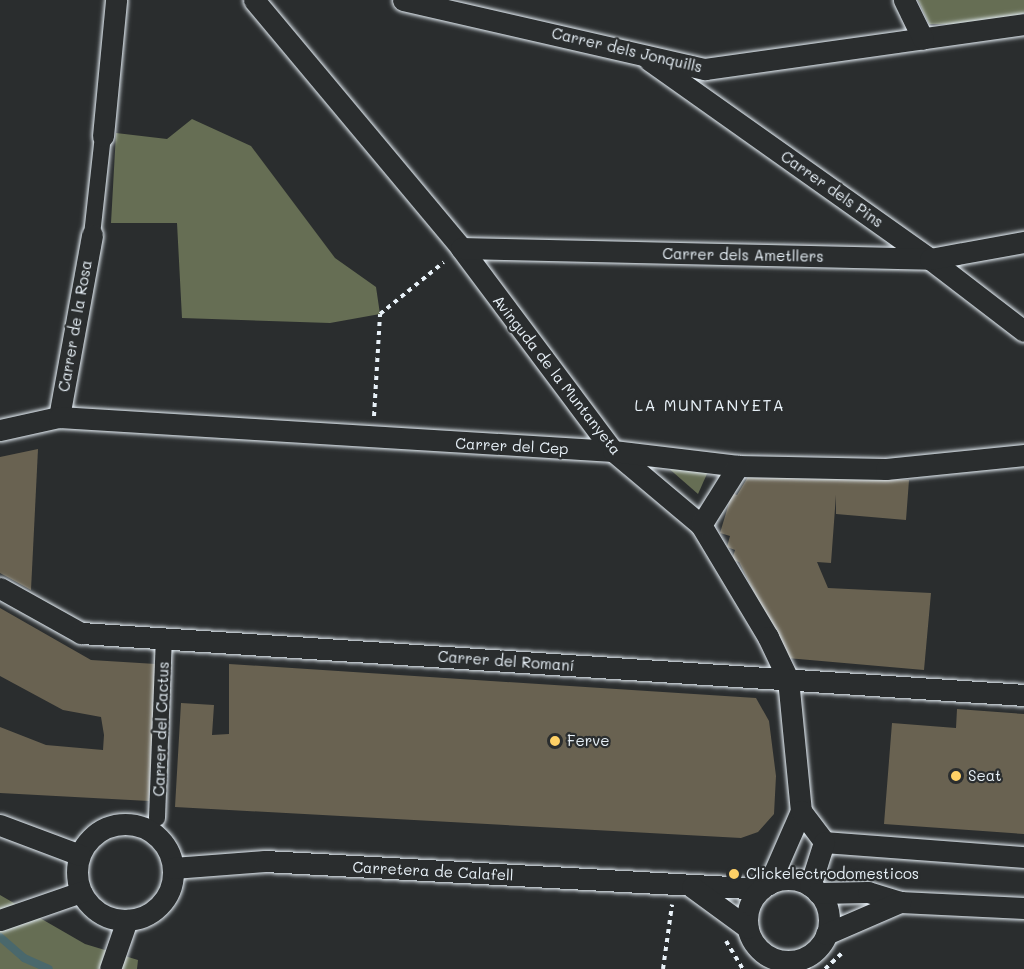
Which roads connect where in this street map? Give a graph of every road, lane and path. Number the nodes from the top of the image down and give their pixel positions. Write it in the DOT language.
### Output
graph roads {
  1 [pos="116,0"];
  2 [pos="254,0"];
  3 [pos="403,0"];
  4 [pos="904,0"];
  5 [pos="1024,24"];
  6 [pos="923,39"];
  7 [pos="636,51"];
  8 [pos="103,135"];
  9 [pos="92,235"];
  10 [pos="1024,242"];
  11 [pos="461,248"];
  12 [pos="930,259"];
  13 [pos="1024,331"];
  14 [pos="58,417"];
  15 [pos="0,430"];
  16 [pos="372,439"];
  17 [pos="613,451"];
  18 [pos="1024,455"];
  19 [pos="738,465"];
  20 [pos="701,525"];
  21 [pos="0,588"];
  22 [pos="165,639"];
  23 [pos="788,679"];
  24 [pos="1024,695"];
  25 [pos="801,811"];
  26 [pos="157,818"];
  27 [pos="0,825"];
  28 [pos="825,842"];
  29 [pos="80,855"];
  30 [pos="1024,857"];
  31 [pos="173,868"];
  32 [pos="693,886"];
  33 [pos="765,886"];
  34 [pos="814,889"];
  35 [pos="81,892"];
  36 [pos="672,901"];
  37 [pos="900,902"];
  38 [pos="1024,908"];
  39 [pos="0,920"];
  40 [pos="127,920"];
  41 [pos="748,928"];
  42 [pos="826,934"];
  43 [pos="769,963"];
  44 [pos="806,963"];
  45 [pos="110,969"];
  46 [pos="663,969"];
  1 -- 8 [label="street"];
  2 -- 11 [label="street, Avinguda de la Muntanyeta"];
  3 -- 7 [label="street, Carrer dels Jonquills"];
  4 -- 6 [label="street"];
  5 -- 6 [label="street, Carrer dels Jonquills"];
  6 -- 7 [label="street, Carrer dels Jonquills"];
  7 -- 12 [label="street, Carrer dels Pins"];
  8 -- 9 [label="street"];
  9 -- 14 [label="street, Carrer de la Rosa"];
  10 -- 12 [label="street, Carrer dels Ametllers"];
  11 -- 12 [label="street, Carrer dels Ametllers"];
  11 -- 16 [label="path"];
  11 -- 17 [label="street, Avinguda de la Muntanyeta"];
  12 -- 13 [label="street, Carrer dels Pins"];
  14 -- 15 [label="street, Carrer del Cep"];
  14 -- 16 [label="street, Carrer del Cep"];
  16 -- 17 [label="street, Carrer del Cep"];
  17 -- 19 [label="street, Carrer del Cep"];
  17 -- 20 [label="street, Avinguda de la Muntanyeta"];
  18 -- 19 [label="street, Carrer del Cep"];
  19 -- 20 [label="street"];
  20 -- 23 [label="street, Avinguda de la Muntanyeta"];
  21 -- 22 [label="street, Carrer del Romaní"];
  22 -- 23 [label="street, Carrer del Romaní"];
  22 -- 26 [label="street, Carrer del Cactus"];
  23 -- 24 [label="street, Carrer del Romaní"];
  23 -- 25 [label="street, Avinguda de la Muntanyeta"];
  25 -- 28 [label="street"];
  25 -- 33 [label="street, Avinguda de la Muntanyeta"];
  27 -- 29 [label="street"];
  28 -- 30 [label="street"];
  28 -- 34 [label="street"];
  29 -- 31 [label="street"];
  29 -- 35 [label="street"];
  31 -- 32 [label="street, Carretera de Calafell"];
  31 -- 40 [label="street"];
  32 -- 33 [label="street, Carretera de Calafell"];
  32 -- 41 [label="street"];
  33 -- 34 [label="street"];
  33 -- 41 [label="street"];
  34 -- 37 [label="street"];
  34 -- 42 [label="street"];
  35 -- 39 [label="street"];
  35 -- 40 [label="street"];
  36 -- 46 [label="path"];
  37 -- 38 [label="street"];
  37 -- 42 [label="street"];
  40 -- 45 [label="street"];
  41 -- 43 [label="street"];
  42 -- 44 [label="street"];
  43 -- 44 [label="street"];
}
